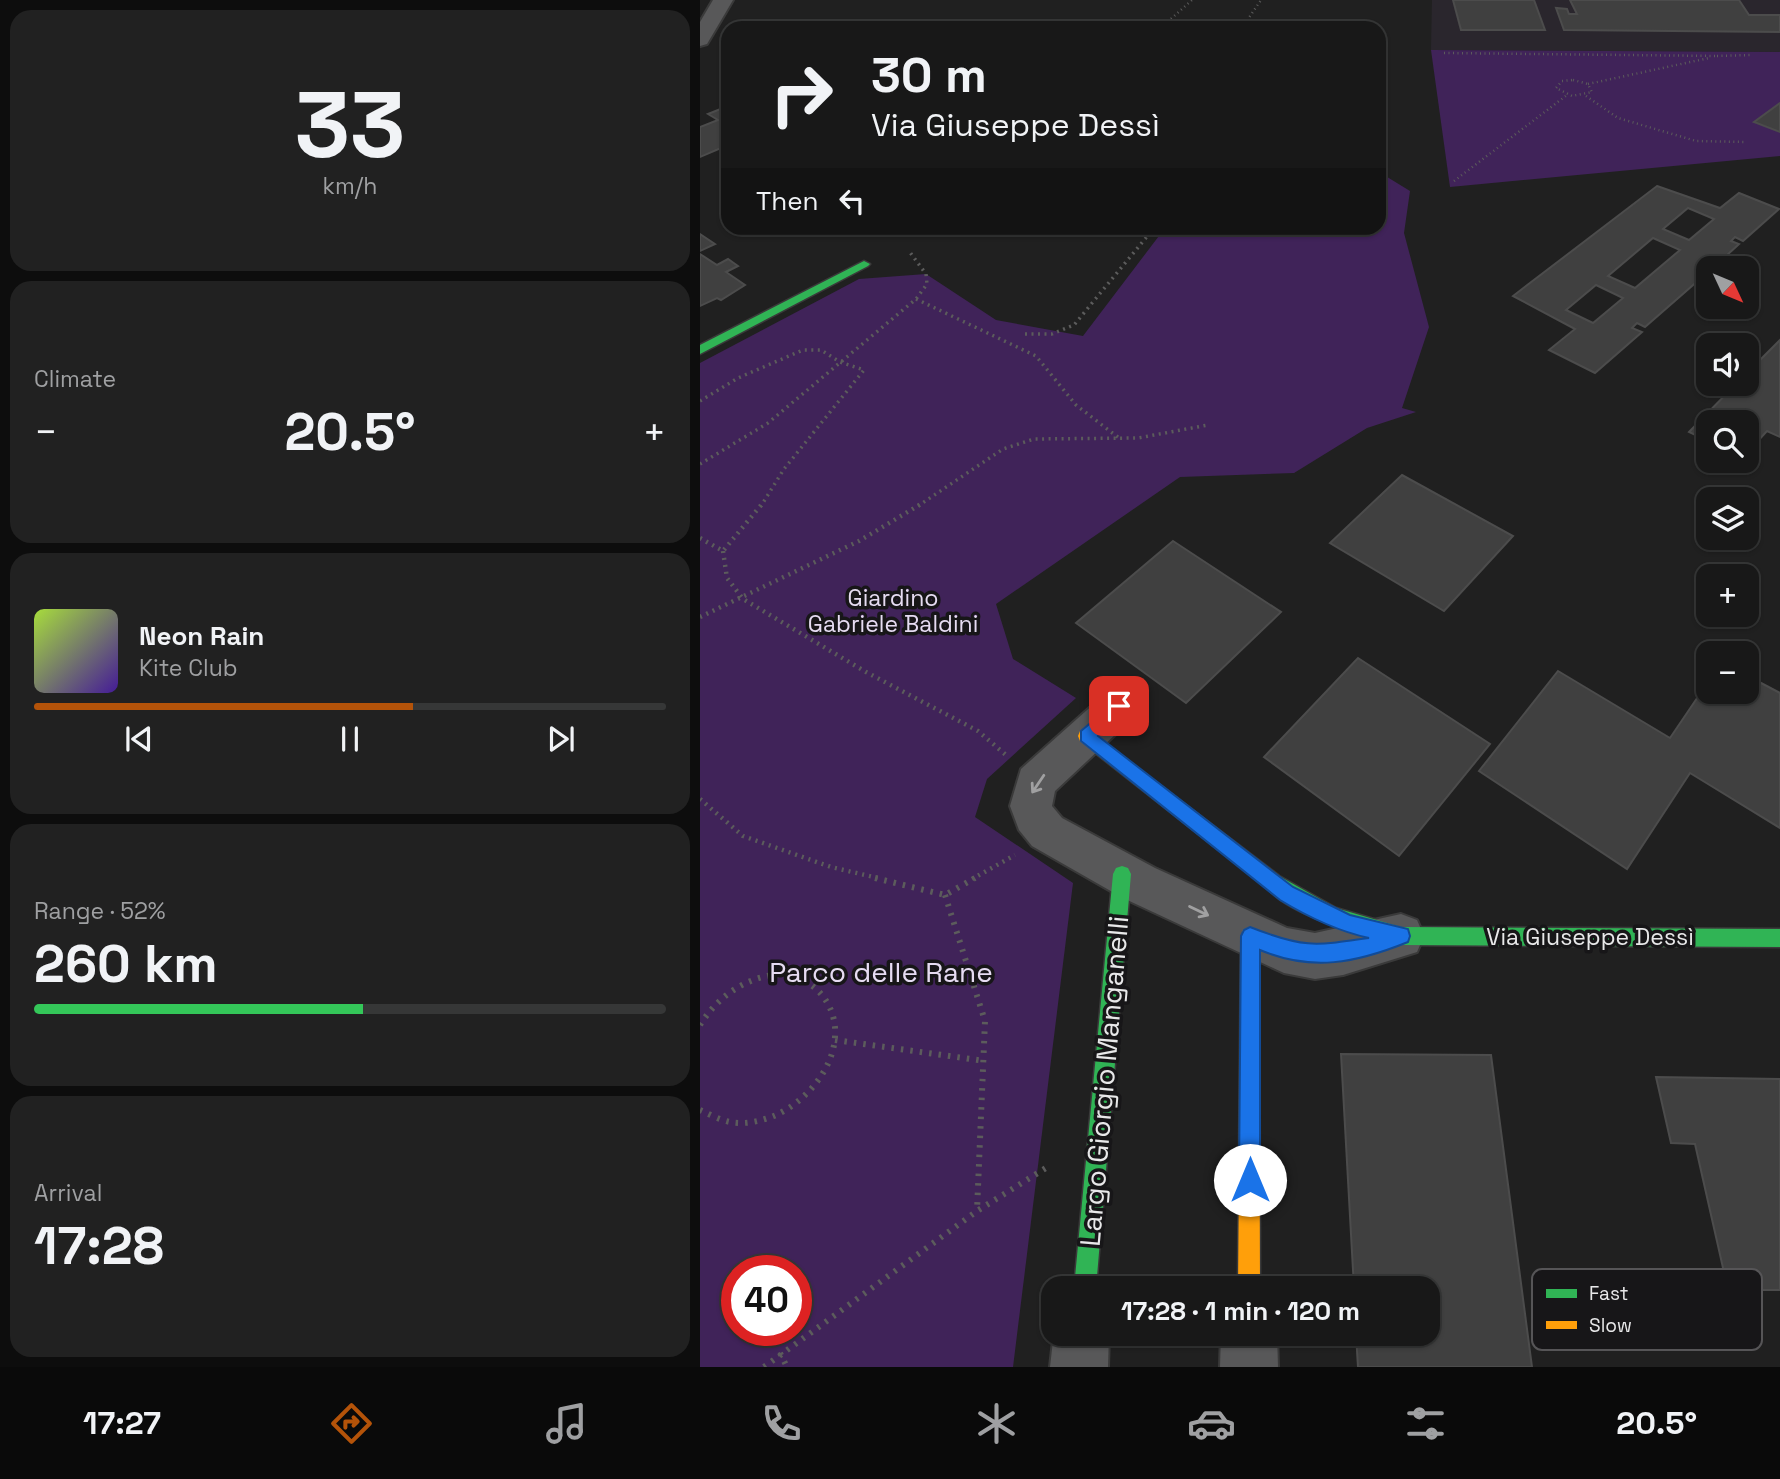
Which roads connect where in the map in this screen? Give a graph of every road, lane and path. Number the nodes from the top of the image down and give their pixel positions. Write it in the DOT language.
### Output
graph roads {
  1 [pos="723,0"];
  2 [pos="1192,0"];
  3 [pos="1261,0"];
  4 [pos="1169,21"];
  5 [pos="1247,21"];
  6 [pos="700,40"];
  7 [pos="1444,53"];
  8 [pos="1752,55"];
  9 [pos="1718,56"];
  10 [pos="1588,84"];
  11 [pos="1567,95"];
  12 [pos="1586,96"];
  13 [pos="1745,142"];
  14 [pos="1454,181"];
  15 [pos="1148,235"];
  16 [pos="909,251"];
  17 [pos="864,264"];
  18 [pos="916,299"];
  19 [pos="1025,334"];
  20 [pos="700,349"];
  21 [pos="840,362"];
  22 [pos="700,401"];
  23 [pos="1208,425"];
  24 [pos="1120,439"];
  25 [pos="700,464"];
  26 [pos="700,538"];
  27 [pos="723,551"];
  28 [pos="743,599"];
  29 [pos="700,617"];
  30 [pos="1119,706"];
  31 [pos="1086,736"];
  32 [pos="1036,782"];
  33 [pos="700,799"];
  34 [pos="1047,832"];
  35 [pos="1122,874"];
  36 [pos="945,895"];
  37 [pos="1250,936"];
  38 [pos="1401,936"];
  39 [pos="1780,938"];
  40 [pos="700,1025"];
  41 [pos="835,1040"];
  42 [pos="985,1061"];
  43 [pos="700,1111"];
  44 [pos="1098,1135"];
  45 [pos="977,1211"];
  46 [pos="1086,1276"];
  47 [pos="1250,1276"];
  48 [pos="1080,1346"];
  49 [pos="1250,1346"];
  50 [pos="780,1353"];
  51 [pos="764,1367"];
  52 [pos="787,1367"];
  53 [pos="1079,1367"];
  54 [pos="1250,1367"];
  1 -- 6 [label="street"];
  2 -- 4 [label="path"];
  3 -- 5 [label="path"];
  7 -- 9 [label="path"];
  8 -- 9 [label="path"];
  9 -- 10 [label="path"];
  10 -- 11 [label="path"];
  10 -- 12 [label="path"];
  11 -- 12 [label="path"];
  11 -- 14 [label="path"];
  12 -- 13 [label="path"];
  15 -- 19 [label="path"];
  16 -- 18 [label="path"];
  17 -- 20 [label="street"];
  18 -- 21 [label="path"];
  18 -- 24 [label="path"];
  21 -- 22 [label="path"];
  21 -- 25 [label="path"];
  21 -- 27 [label="path"];
  23 -- 24 [label="path"];
  24 -- 28 [label="path"];
  26 -- 27 [label="path"];
  27 -- 28 [label="path"];
  28 -- 29 [label="path"];
  28 -- 32 [label="path"];
  30 -- 31 [label="street"];
  31 -- 32 [label="street"];
  31 -- 38 [label="street, Via Giuseppe Dessì"];
  32 -- 34 [label="street, one-way"];
  33 -- 36 [label="path"];
  34 -- 35 [label="street, Via Giuseppe Dessì"];
  34 -- 36 [label="path"];
  35 -- 37 [label="street, Via Giuseppe Dessì, one-way"];
  35 -- 44 [label="street, Largo Giorgio Manganelli"];
  36 -- 42 [label="path"];
  37 -- 38 [label="street, Via Giuseppe Dessì"];
  37 -- 47 [label="street"];
  38 -- 39 [label="street, Via Giuseppe Dessì"];
  40 -- 41 [label="path"];
  41 -- 42 [label="path"];
  41 -- 43 [label="path"];
  42 -- 45 [label="path"];
  44 -- 45 [label="path"];
  44 -- 46 [label="street, Largo Giorgio Manganelli"];
  45 -- 50 [label="path"];
  48 -- 53 [label="street"];
  49 -- 54 [label="street"];
  50 -- 51 [label="path"];
  50 -- 52 [label="path"];
}
